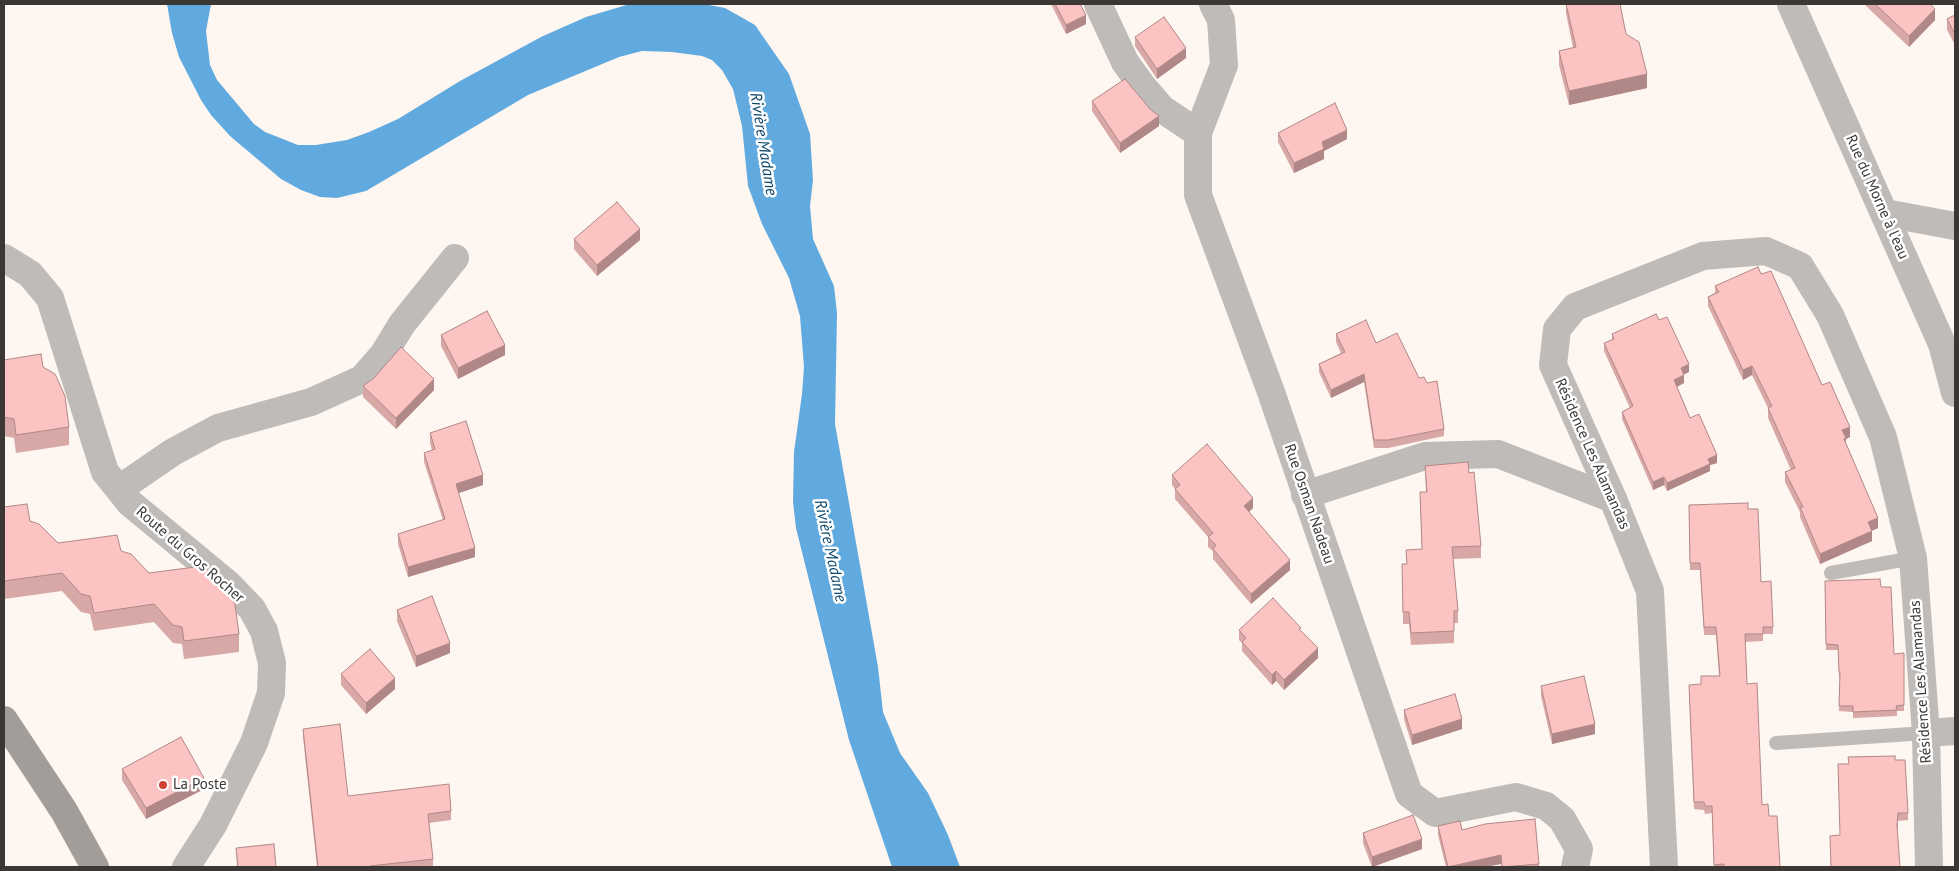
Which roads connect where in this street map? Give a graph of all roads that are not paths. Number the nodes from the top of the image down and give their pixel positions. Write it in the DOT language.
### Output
graph roads {
  1 [pos="1098,4"];
  2 [pos="1213,4"];
  3 [pos="1791,4"];
  4 [pos="1198,133"];
  5 [pos="1885,213"];
  6 [pos="1955,226"];
  7 [pos="4,258"];
  8 [pos="455,258"];
  9 [pos="1955,393"];
  10 [pos="119,489"];
  11 [pos="1305,495"];
  12 [pos="1613,499"];
  13 [pos="1913,558"];
  14 [pos="1831,573"];
  15 [pos="4,720"];
  16 [pos="1955,731"];
  17 [pos="1926,733"];
  18 [pos="1776,743"];
  19 [pos="95,867"];
  20 [pos="186,867"];
  21 [pos="1575,867"];
  22 [pos="1664,867"];
  23 [pos="1929,867"];
  1 -- 4 [label="street"];
  2 -- 4 [label="street, Rue Osman Nadeau"];
  3 -- 5 [label="street, Rue du Morne à l'eau"];
  4 -- 11 [label="street, Rue Osman Nadeau"];
  5 -- 6 [label="street"];
  5 -- 9 [label="street, Rue du Morne à l'eau"];
  7 -- 10 [label="street, Route du Gros Rocher"];
  8 -- 10 [label="street"];
  10 -- 20 [label="street, Route du Gros Rocher"];
  11 -- 12 [label="street"];
  11 -- 21 [label="street, Rue Osman Nadeau"];
  12 -- 13 [label="street, Résidence Les Alamandas"];
  12 -- 22 [label="street, Résidence Les Alamandas"];
  13 -- 14 [label="lane"];
  13 -- 17 [label="street, Résidence Les Alamandas"];
  15 -- 19 [label="street"];
  16 -- 17 [label="street"];
  17 -- 18 [label="lane"];
  17 -- 23 [label="street, Résidence Les Alamandas"];
}
